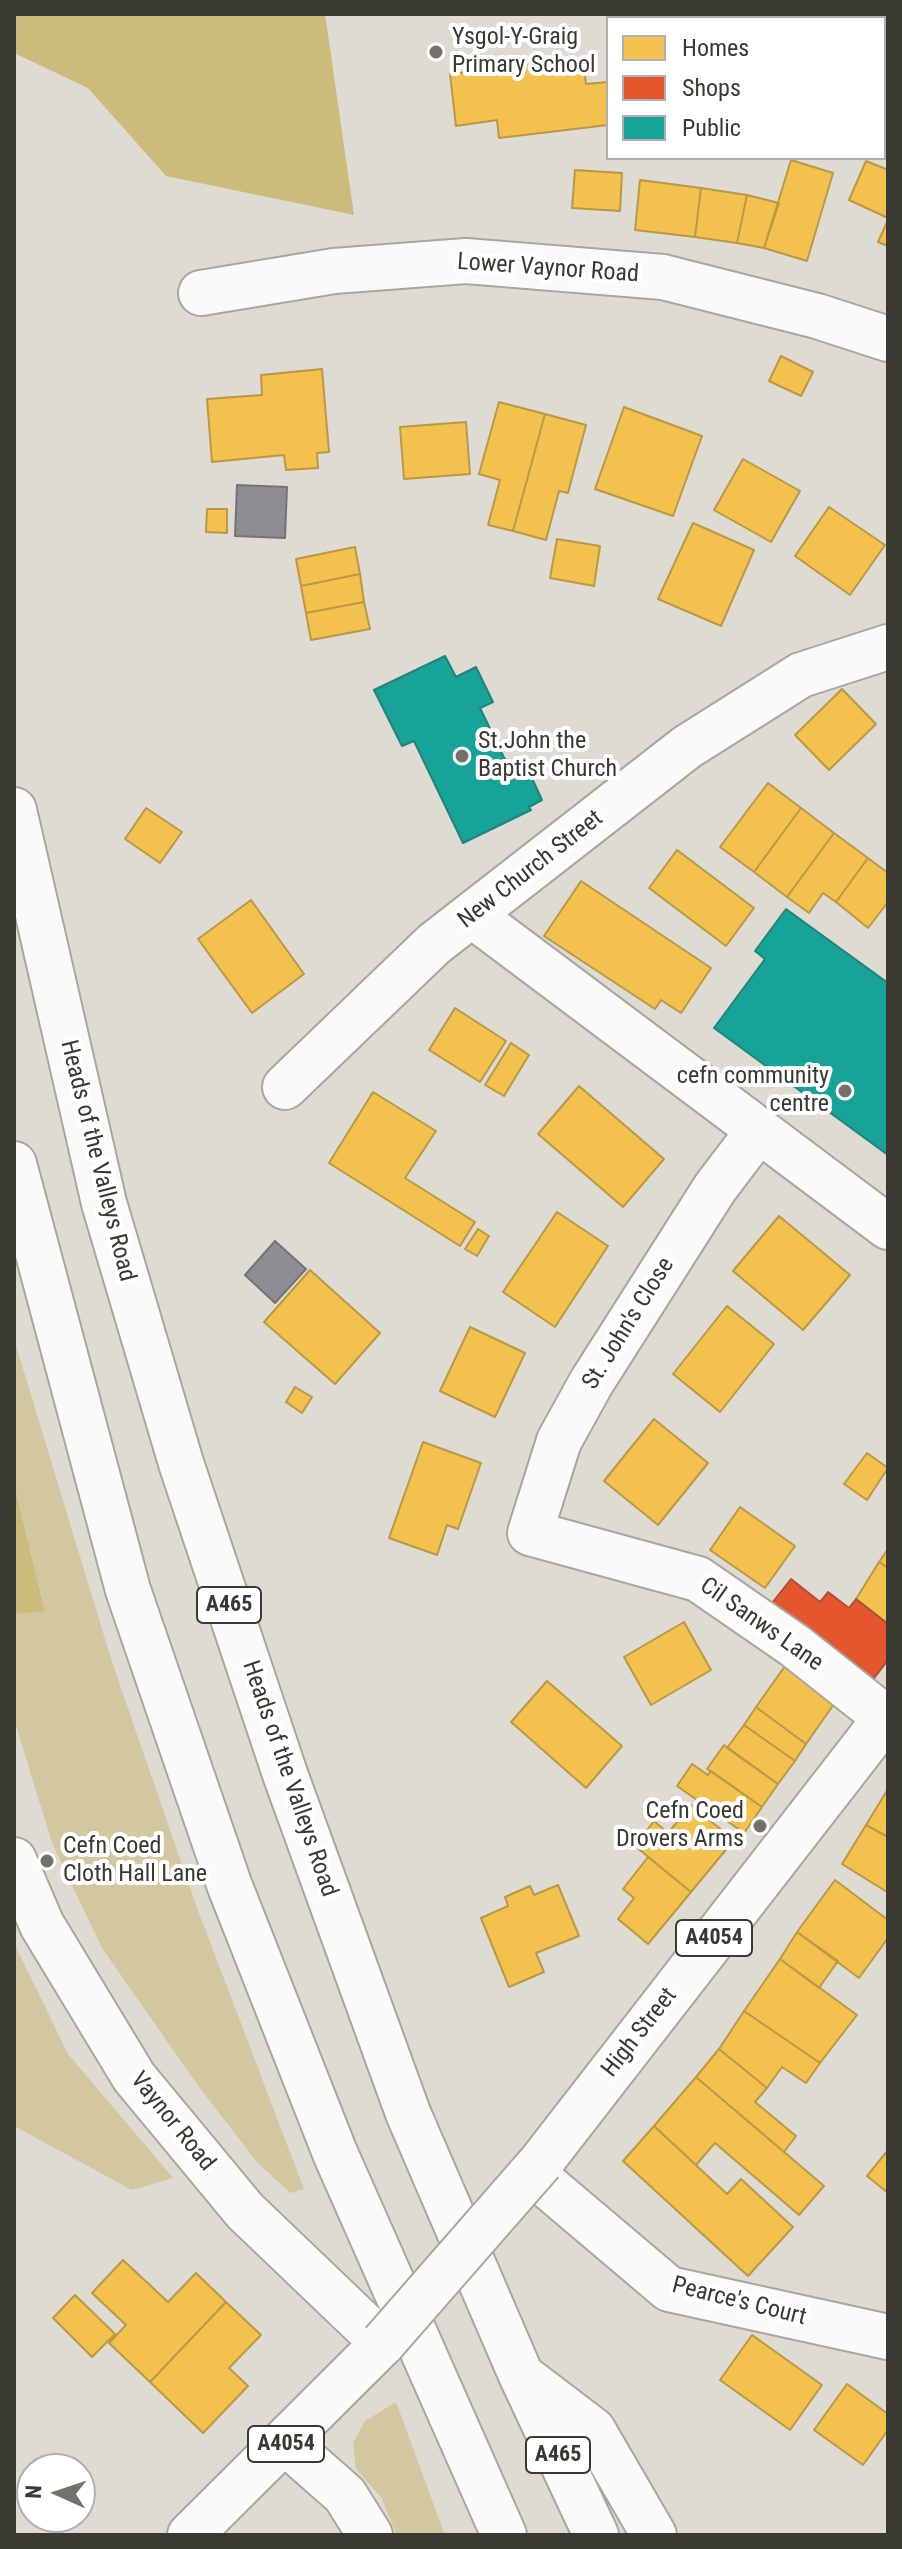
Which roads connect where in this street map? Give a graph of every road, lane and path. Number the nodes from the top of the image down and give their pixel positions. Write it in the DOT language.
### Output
graph roads {
  1 [pos="201,293"];
  2 [pos="888,339"];
  3 [pos="888,647"];
  4 [pos="14,810"];
  5 [pos="473,916"];
  6 [pos="285,1087"];
  7 [pos="759,1130"];
  8 [pos="14,1164"];
  9 [pos="888,1227"];
  10 [pos="530,1533"];
  11 [pos="887,1716"];
  12 [pos="14,1860"];
  13 [pos="543,2176"];
  14 [pos="888,2337"];
  15 [pos="377,2341"];
  16 [pos="521,2375"];
  17 [pos="286,2443"];
  18 [pos="190,2535"];
  19 [pos="370,2535"];
  20 [pos="504,2535"];
  21 [pos="596,2535"];
  22 [pos="654,2535"];
  1 -- 2 [label="main road, Lower Vaynor Road"];
  3 -- 5 [label="main road, New Church Street"];
  4 -- 16 [label="main road, Heads of the Valleys Road / A465"];
  5 -- 6 [label="main road, New Church Street"];
  5 -- 7 [label="main road"];
  7 -- 9 [label="main road"];
  7 -- 10 [label="main road, St. John's Close"];
  8 -- 20 [label="main road"];
  10 -- 11 [label="main road, Cil Sanws Lane"];
  11 -- 13 [label="main road, High Street / A4054"];
  12 -- 15 [label="main road, Vaynor Road"];
  13 -- 14 [label="main road, Pearce's Court"];
  13 -- 15 [label="main road, High Street / A4054, bridge"];
  15 -- 17 [label="main road, A4054"];
  16 -- 21 [label="main road, Heads of the Valleys Road / A465"];
  16 -- 22 [label="main road"];
  17 -- 18 [label="main road, A4054"];
  17 -- 19 [label="main road"];
}
